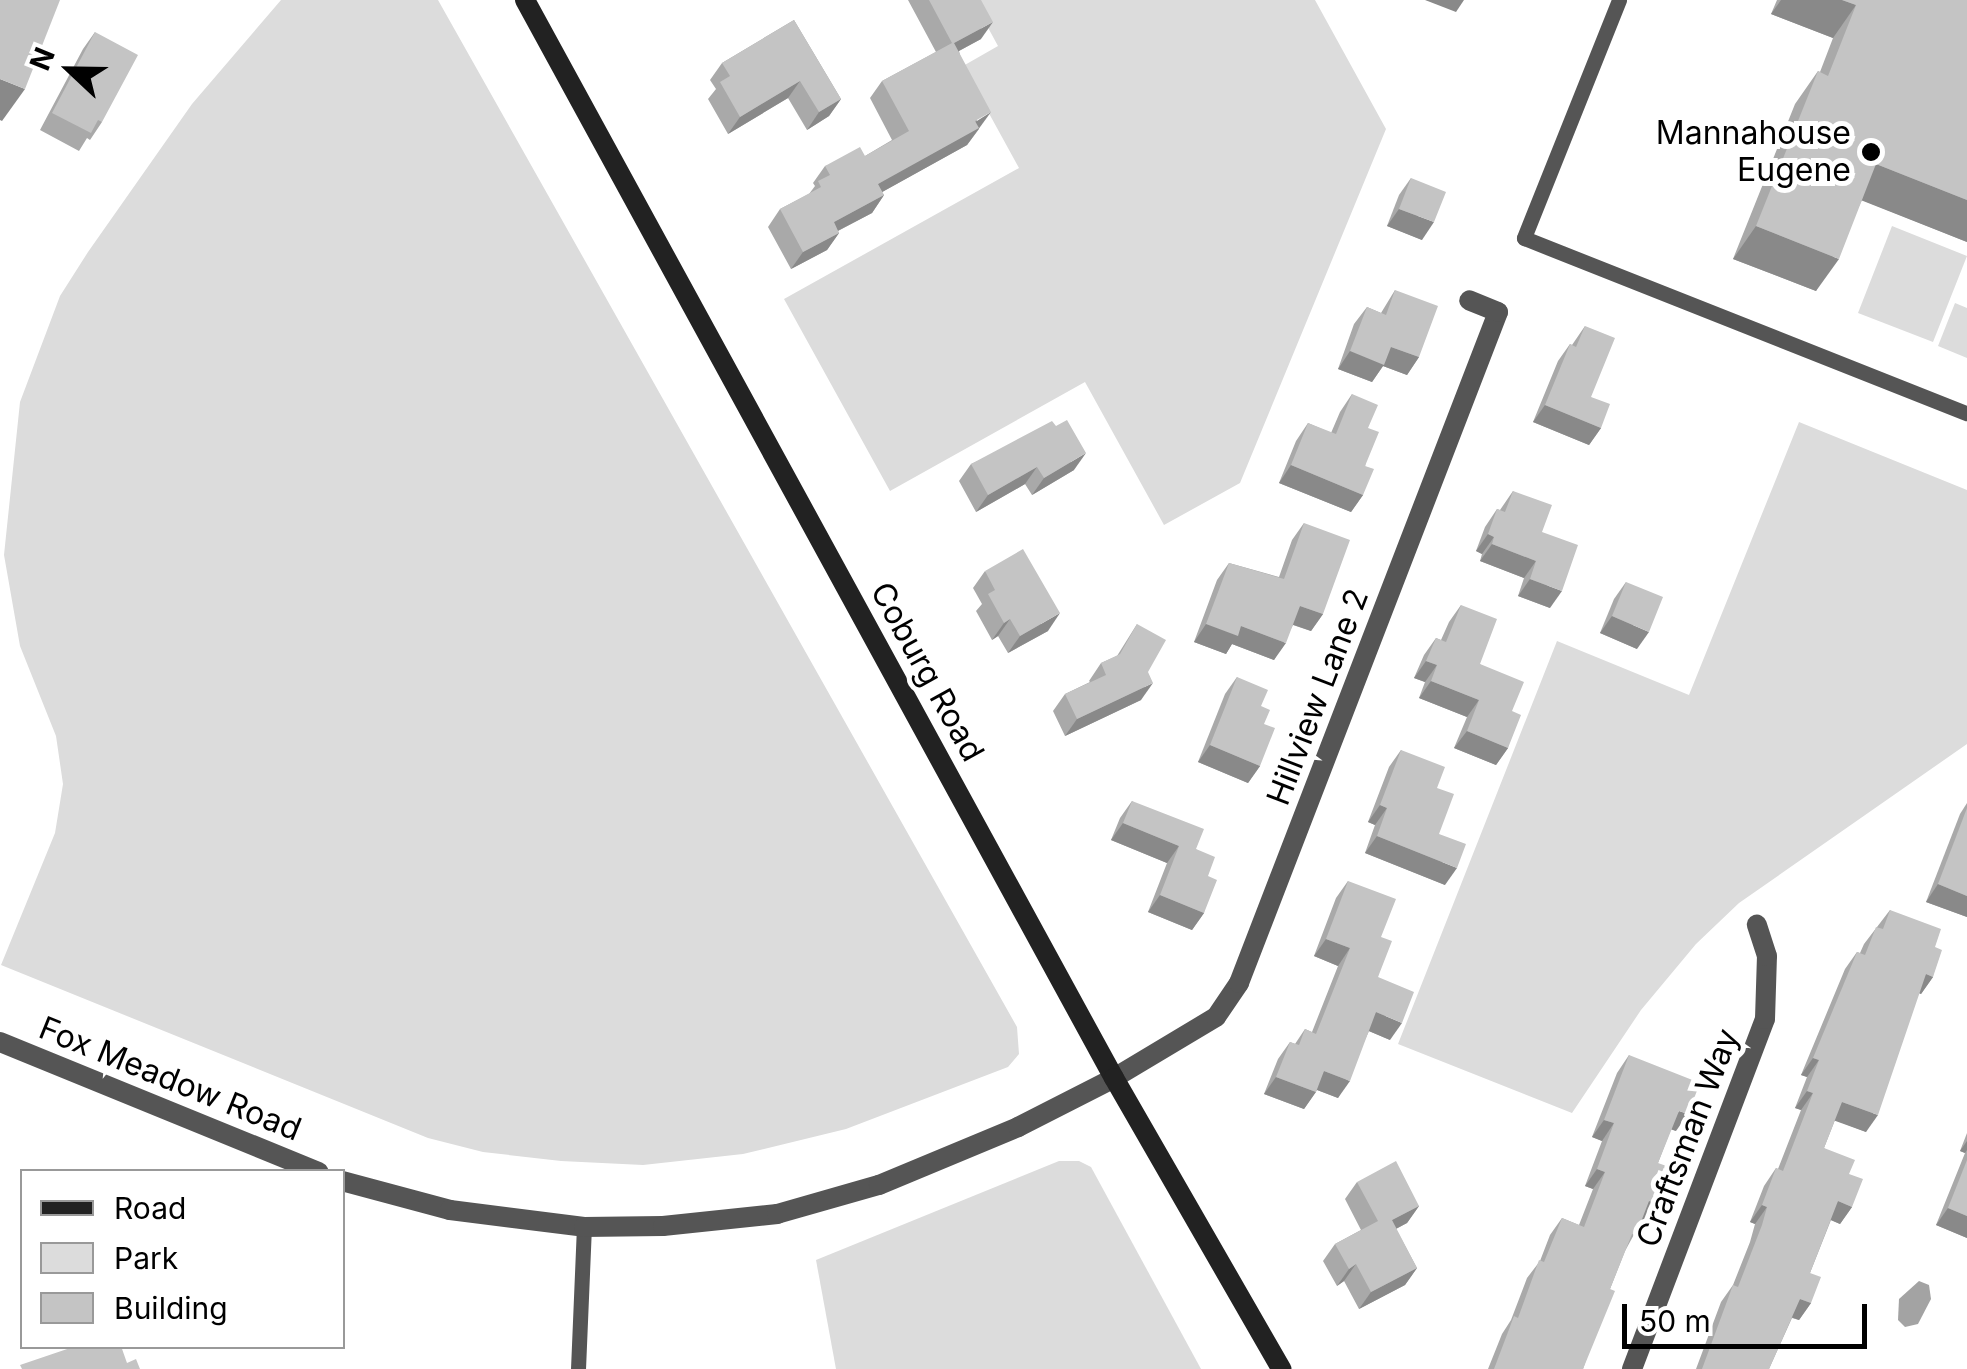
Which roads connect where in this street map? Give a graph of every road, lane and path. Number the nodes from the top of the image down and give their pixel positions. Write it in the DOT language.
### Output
graph roads {
  1 [pos="525,0"];
  2 [pos="1619,0"];
  3 [pos="1469,300"];
  4 [pos="1967,413"];
  5 [pos="1757,924"];
  6 [pos="0,1042"];
  7 [pos="1114,1078"];
  8 [pos="311,1169"];
  9 [pos="345,1182"];
  10 [pos="584,1227"];
  11 [pos="578,1369"];
  12 [pos="1281,1369"];
  13 [pos="1632,1369"];
  1 -- 7 [label="main road, Coburg Road"];
  2 -- 4 [label="lane"];
  3 -- 7 [label="street, Hillview Lane 2"];
  5 -- 13 [label="street, Craftsman Way"];
  6 -- 8 [label="street, Fox Meadow Road"];
  7 -- 10 [label="street"];
  7 -- 12 [label="main road, Coburg Road"];
  9 -- 10 [label="street"];
  10 -- 11 [label="lane"];
}
